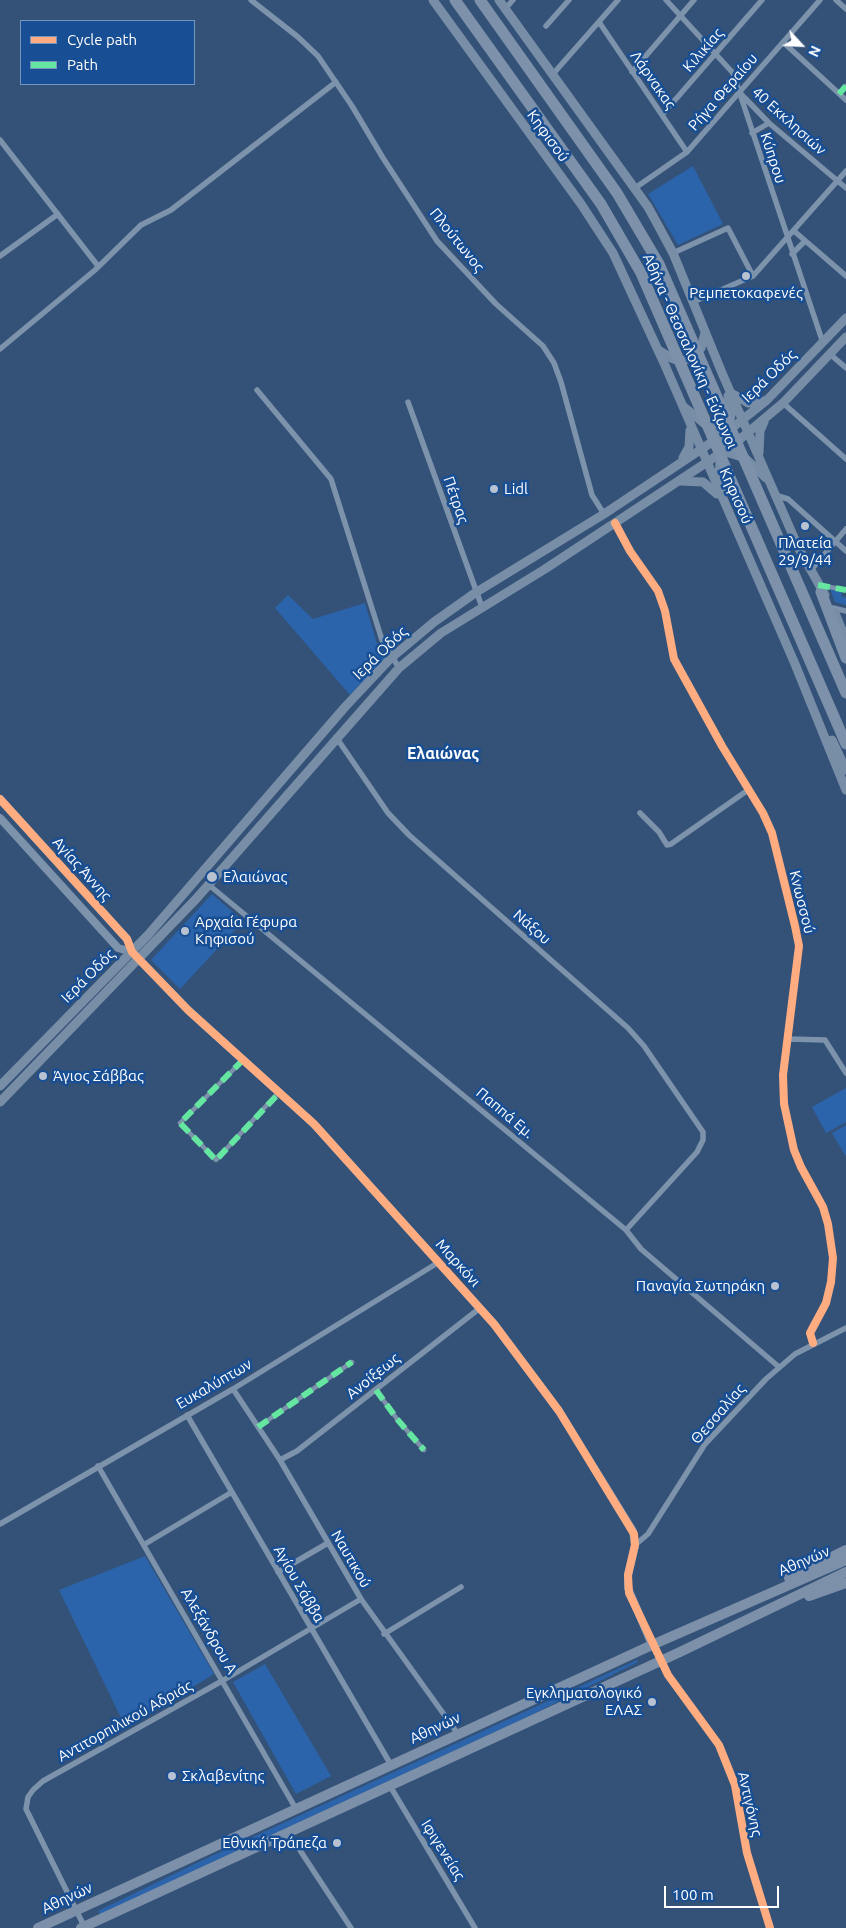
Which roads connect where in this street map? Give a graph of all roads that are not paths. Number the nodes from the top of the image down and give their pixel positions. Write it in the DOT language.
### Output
graph roads {
  1 [pos="251,0"];
  2 [pos="433,0"];
  3 [pos="455,0"];
  4 [pos="480,0"];
  5 [pos="499,0"];
  6 [pos="513,0"];
  7 [pos="569,0"];
  8 [pos="618,0"];
  9 [pos="666,0"];
  10 [pos="694,0"];
  11 [pos="762,0"];
  12 [pos="820,0"];
  13 [pos="836,0"];
  14 [pos="505,9"];
  15 [pos="846,9"];
  16 [pos="680,17"];
  17 [pos="599,22"];
  18 [pos="546,26"];
  19 [pos="783,42"];
  20 [pos="716,54"];
  21 [pos="632,72"];
  22 [pos="553,74"];
  23 [pos="336,82"];
  24 [pos="846,86"];
  25 [pos="739,92"];
  26 [pos="839,94"];
  27 [pos="846,100"];
  28 [pos="662,115"];
  29 [pos="769,123"];
  30 [pos="752,133"];
  31 [pos="0,140"];
  32 [pos="687,152"];
  33 [pos="846,171"];
  34 [pos="838,180"];
  35 [pos="635,188"];
  36 [pos="846,188"];
  37 [pos="58,214"];
  38 [pos="794,231"];
  39 [pos="787,239"];
  40 [pos="805,241"];
  41 [pos="673,253"];
  42 [pos="792,254"];
  43 [pos="0,256"];
  44 [pos="98,266"];
  45 [pos="753,276"];
  46 [pos="846,276"];
  47 [pos="693,302"];
  48 [pos="846,318"];
  49 [pos="702,324"];
  50 [pos="846,337"];
  51 [pos="823,343"];
  52 [pos="656,344"];
  53 [pos="0,349"];
  54 [pos="831,355"];
  55 [pos="846,368"];
  56 [pos="726,381"];
  57 [pos="256,390"];
  58 [pos="731,392"];
  59 [pos="767,400"];
  60 [pos="408,402"];
  61 [pos="783,402"];
  62 [pos="682,406"];
  63 [pos="768,416"];
  64 [pos="743,420"];
  65 [pos="690,425"];
  66 [pos="727,432"];
  67 [pos="749,432"];
  68 [pos="700,449"];
  69 [pos="723,451"];
  70 [pos="846,459"];
  71 [pos="760,460"];
  72 [pos="706,463"];
  73 [pos="675,465"];
  74 [pos="675,482"];
  75 [pos="770,482"];
  76 [pos="775,495"];
  77 [pos="724,502"];
  78 [pos="729,513"];
  79 [pos="604,514"];
  80 [pos="615,523"];
  81 [pos="846,529"];
  82 [pos="835,541"];
  83 [pos="846,551"];
  84 [pos="811,570"];
  85 [pos="820,588"];
  86 [pos="846,590"];
  87 [pos="475,593"];
  88 [pos="482,607"];
  89 [pos="833,608"];
  90 [pos="844,611"];
  91 [pos="846,619"];
  92 [pos="846,640"];
  93 [pos="392,658"];
  94 [pos="846,658"];
  95 [pos="794,664"];
  96 [pos="399,668"];
  97 [pos="846,693"];
  98 [pos="840,731"];
  99 [pos="336,737"];
  100 [pos="846,744"];
  101 [pos="846,754"];
  102 [pos="846,770"];
  103 [pos="748,790"];
  104 [pos="846,790"];
  105 [pos="0,799"];
  106 [pos="640,813"];
  107 [pos="0,818"];
  108 [pos="209,885"];
  109 [pos="132,952"];
  110 [pos="140,960"];
  111 [pos="789,1040"];
  112 [pos="243,1060"];
  113 [pos="846,1072"];
  114 [pos="0,1086"];
  115 [pos="280,1092"];
  116 [pos="0,1102"];
  117 [pos="626,1230"];
  118 [pos="439,1262"];
  119 [pos="480,1308"];
  120 [pos="846,1328"];
  121 [pos="813,1343"];
  122 [pos="352,1362"];
  123 [pos="779,1367"];
  124 [pos="233,1389"];
  125 [pos="376,1390"];
  126 [pos="187,1415"];
  127 [pos="258,1427"];
  128 [pos="424,1450"];
  129 [pos="280,1460"];
  130 [pos="98,1466"];
  131 [pos="232,1492"];
  132 [pos="0,1524"];
  133 [pos="328,1543"];
  134 [pos="145,1544"];
  135 [pos="636,1545"];
  136 [pos="846,1550"];
  137 [pos="846,1560"];
  138 [pos="278,1572"];
  139 [pos="846,1572"];
  140 [pos="846,1582"];
  141 [pos="461,1587"];
  142 [pos="762,1596"];
  143 [pos="361,1599"];
  144 [pos="770,1610"];
  145 [pos="311,1628"];
  146 [pos="384,1634"];
  147 [pos="652,1645"];
  148 [pos="659,1661"];
  149 [pos="222,1681"];
  150 [pos="458,1734"];
  151 [pos="390,1765"];
  152 [pos="390,1786"];
  153 [pos="296,1809"];
  154 [pos="288,1832"];
  155 [pos="76,1910"];
  156 [pos="38,1928"];
  157 [pos="83,1928"];
  158 [pos="350,1928"];
  159 [pos="475,1928"];
  160 [pos="770,1928"];
  1 -- 23 [label="street, Πλούτωνος"];
  2 -- 52 [label="main road, Κηφισού"];
  3 -- 98 [label="highway, Αθήνα - Θεσσαλονίκη - Εύζωνοι"];
  4 -- 97 [label="highway, Αθήνα - Θεσσαλονίκη - Εύζωνοι"];
  5 -- 14 [label="main road"];
  6 -- 14 [label="street"];
  7 -- 18 [label="street"];
  8 -- 17 [label="street"];
  9 -- 16 [label="street, Κύπρου"];
  10 -- 16 [label="street"];
  11 -- 20 [label="street, Κιλικίας"];
  12 -- 19 [label="street, Ρήγα Φεραίου"];
  13 -- 15 [label="street"];
  14 -- 22 [label="main road"];
  16 -- 20 [label="street, Κύπρου"];
  16 -- 21 [label="street"];
  17 -- 21 [label="street, Λάρνακας"];
  17 -- 22 [label="street"];
  19 -- 25 [label="street, Ρήγα Φεραίου"];
  19 -- 26 [label="street"];
  20 -- 25 [label="street, Κύπρου"];
  20 -- 28 [label="street, Κιλικίας"];
  21 -- 28 [label="street, Λάρνακας"];
  22 -- 35 [label="main road"];
  23 -- 44 [label="street"];
  23 -- 79 [label="street, Πλούτωνος"];
  24 -- 26 [label="street"];
  25 -- 29 [label="street, 40 Εκκλησιών"];
  25 -- 30 [label="street, Κύπρου"];
  25 -- 32 [label="street, Ρήγα Φεραίου"];
  26 -- 27 [label="street"];
  28 -- 32 [label="street, Λάρνακας"];
  29 -- 30 [label="street"];
  29 -- 34 [label="street, 40 Εκκλησιών"];
  30 -- 39 [label="street, Κύπρου"];
  31 -- 37 [label="street"];
  32 -- 35 [label="street, Ρήγα Φεραίου"];
  33 -- 34 [label="street"];
  34 -- 36 [label="street, 40 Εκκλησιών"];
  34 -- 38 [label="street"];
  35 -- 41 [label="main road"];
  37 -- 43 [label="street"];
  37 -- 44 [label="street"];
  38 -- 39 [label="street"];
  38 -- 40 [label="street"];
  39 -- 42 [label="street, Κύπρου"];
  39 -- 45 [label="street"];
  40 -- 42 [label="street"];
  40 -- 46 [label="street"];
  41 -- 45 [label="street"];
  41 -- 47 [label="main road"];
  42 -- 51 [label="street, Κύπρου"];
  44 -- 53 [label="street"];
  45 -- 47 [label="street"];
  47 -- 49 [label="main road"];
  48 -- 51 [label="main road, Ιερά Οδός"];
  49 -- 52 [label="main road"];
  49 -- 56 [label="main road"];
  50 -- 54 [label="main road, Ιερά Οδός"];
  51 -- 59 [label="main road, Ιερά Οδός"];
  52 -- 62 [label="main road, Κηφισού"];
  54 -- 55 [label="street"];
  54 -- 61 [label="main road, Ιερά Οδός"];
  56 -- 58 [label="main road"];
  56 -- 66 [label="main road"];
  57 -- 93 [label="street"];
  58 -- 59 [label="main road"];
  58 -- 64 [label="main road"];
  59 -- 64 [label="main road, Ιερά Οδός"];
  60 -- 87 [label="street, Πέτρας"];
  61 -- 63 [label="main road, Ιερά Οδός"];
  61 -- 70 [label="street"];
  62 -- 65 [label="main road, Κηφισού"];
  62 -- 66 [label="main road"];
  63 -- 67 [label="main road, Ιερά Οδός"];
  63 -- 71 [label="main road"];
  64 -- 66 [label="main road, Ιερά Οδός"];
  64 -- 67 [label="main road"];
  65 -- 68 [label="main road, Κηφισού"];
  65 -- 73 [label="main road"];
  66 -- 67 [label="main road"];
  66 -- 68 [label="main road, Ιερά Οδός"];
  66 -- 69 [label="main road"];
  67 -- 69 [label="main road, Ιερά Οδός"];
  67 -- 71 [label="main road"];
  68 -- 69 [label="main road"];
  68 -- 72 [label="main road, Κηφισού"];
  68 -- 73 [label="main road, Ιερά Οδός"];
  69 -- 72 [label="main road, Ιερά Οδός"];
  69 -- 75 [label="main road"];
  69 -- 78 [label="main road"];
  71 -- 75 [label="main road"];
  72 -- 74 [label="main road, Ιερά Οδός"];
  72 -- 77 [label="main road, Κηφισού"];
  73 -- 79 [label="main road, Ιερά Οδός"];
  74 -- 77 [label="main road"];
  74 -- 80 [label="main road, Ιερά Οδός"];
  75 -- 76 [label="main road"];
  76 -- 82 [label="street"];
  76 -- 84 [label="main road"];
  77 -- 78 [label="main road, Κηφισού"];
  78 -- 95 [label="main road, Κηφισού"];
  79 -- 87 [label="main road, Ιερά Οδός"];
  80 -- 88 [label="main road, Ιερά Οδός"];
  80 -- 103 [label="street, Κνωσσού"];
  81 -- 82 [label="street"];
  82 -- 83 [label="street"];
  82 -- 84 [label="street"];
  84 -- 85 [label="main road"];
  85 -- 86 [label="street"];
  85 -- 89 [label="main road"];
  85 -- 94 [label="highway"];
  87 -- 88 [label="street, Πέτρας"];
  87 -- 93 [label="main road, Ιερά Οδός"];
  88 -- 96 [label="main road, Ιερά Οδός"];
  89 -- 90 [label="street"];
  89 -- 92 [label="main road"];
  90 -- 91 [label="street"];
  93 -- 96 [label="street"];
  93 -- 109 [label="main road, Ιερά Οδός"];
  95 -- 102 [label="main road"];
  95 -- 104 [label="main road, Κηφισού"];
  96 -- 99 [label="main road, Ιερά Οδός"];
  98 -- 100 [label="highway, Αθήνα - Θεσσαλονίκη - Εύζωνοι"];
  98 -- 101 [label="highway"];
  99 -- 108 [label="main road, Ιερά Οδός"];
  99 -- 117 [label="street, Νάξου"];
  103 -- 106 [label="street"];
  103 -- 111 [label="street, Κνωσσού"];
  105 -- 109 [label="street, Αγίας Άννης"];
  107 -- 109 [label="street, Αγίας Άννης"];
  108 -- 110 [label="main road, Ιερά Οδός"];
  108 -- 117 [label="street, Παππά Εμ."];
  109 -- 110 [label="street, Αγίας Άννης"];
  109 -- 114 [label="main road, Ιερά Οδός"];
  110 -- 112 [label="street, Μαρκόνι"];
  110 -- 116 [label="main road, Ιερά Οδός"];
  111 -- 113 [label="street"];
  111 -- 121 [label="street, Κνωσσού"];
  112 -- 115 [label="street, Μαρκόνι"];
  112 -- 115 [label="street"];
  115 -- 118 [label="street, Μαρκόνι"];
  117 -- 123 [label="street, Παππά Εμ."];
  118 -- 119 [label="street, Μαρκόνι"];
  118 -- 124 [label="street, Ευκαλύπτων"];
  119 -- 125 [label="street, Ανοίξεως"];
  119 -- 135 [label="street, Μαρκόνι"];
  120 -- 121 [label="street, Θεσσαλίας"];
  121 -- 123 [label="street, Θεσσαλίας"];
  122 -- 127 [label="street"];
  123 -- 135 [label="street, Θεσσαλίας"];
  124 -- 126 [label="street, Ευκαλύπτων"];
  124 -- 127 [label="street, Ναυτικού"];
  125 -- 128 [label="street"];
  125 -- 129 [label="street, Ανοίξεως"];
  126 -- 130 [label="street, Ευκαλύπτων"];
  126 -- 131 [label="street, Αγίου Σάββα"];
  127 -- 129 [label="street, Ναυτικού"];
  129 -- 133 [label="street, Ναυτικού"];
  130 -- 132 [label="street, Ευκαλύπτων"];
  130 -- 134 [label="street, Αλεξάνδρου Α"];
  131 -- 134 [label="street"];
  131 -- 138 [label="street, Αγίου Σάββα"];
  133 -- 138 [label="street"];
  133 -- 143 [label="street, Ναυτικού"];
  134 -- 149 [label="street, Αλεξάνδρου Α"];
  135 -- 147 [label="street"];
  136 -- 142 [label="highway"];
  137 -- 142 [label="highway, Αθηνών"];
  138 -- 145 [label="street, Αγίου Σάββα"];
  139 -- 144 [label="highway, Αθηνών"];
  140 -- 144 [label="highway"];
  141 -- 146 [label="street"];
  142 -- 147 [label="highway, Αθηνών"];
  143 -- 145 [label="street, Αντιτορπιλικού Αδριάς"];
  143 -- 146 [label="street, Ναυτικού"];
  144 -- 148 [label="highway, Αθηνών"];
  145 -- 149 [label="street, Αντιτορπιλικού Αδριάς"];
  145 -- 151 [label="street, Αγίου Σάββα"];
  146 -- 150 [label="street, Ναυτικού"];
  147 -- 148 [label="street, Αντιγόνης"];
  147 -- 150 [label="highway, Αθηνών"];
  148 -- 152 [label="highway, Αθηνών"];
  148 -- 160 [label="street, Αντιγόνης"];
  149 -- 153 [label="street, Αλεξάνδρου Α"];
  149 -- 155 [label="street, Αντιτορπιλικού Αδριάς"];
  150 -- 151 [label="highway, Αθηνών"];
  151 -- 153 [label="highway, Αθηνών"];
  152 -- 154 [label="highway, Αθηνών"];
  152 -- 159 [label="street, Ιφιγενείας"];
  153 -- 155 [label="highway, Αθηνών"];
  154 -- 157 [label="highway, Αθηνών"];
  154 -- 158 [label="street"];
  155 -- 156 [label="highway, Αθηνών"];
  155 -- 157 [label="street, Αντιτορπιλικού Αδριάς"];
}
